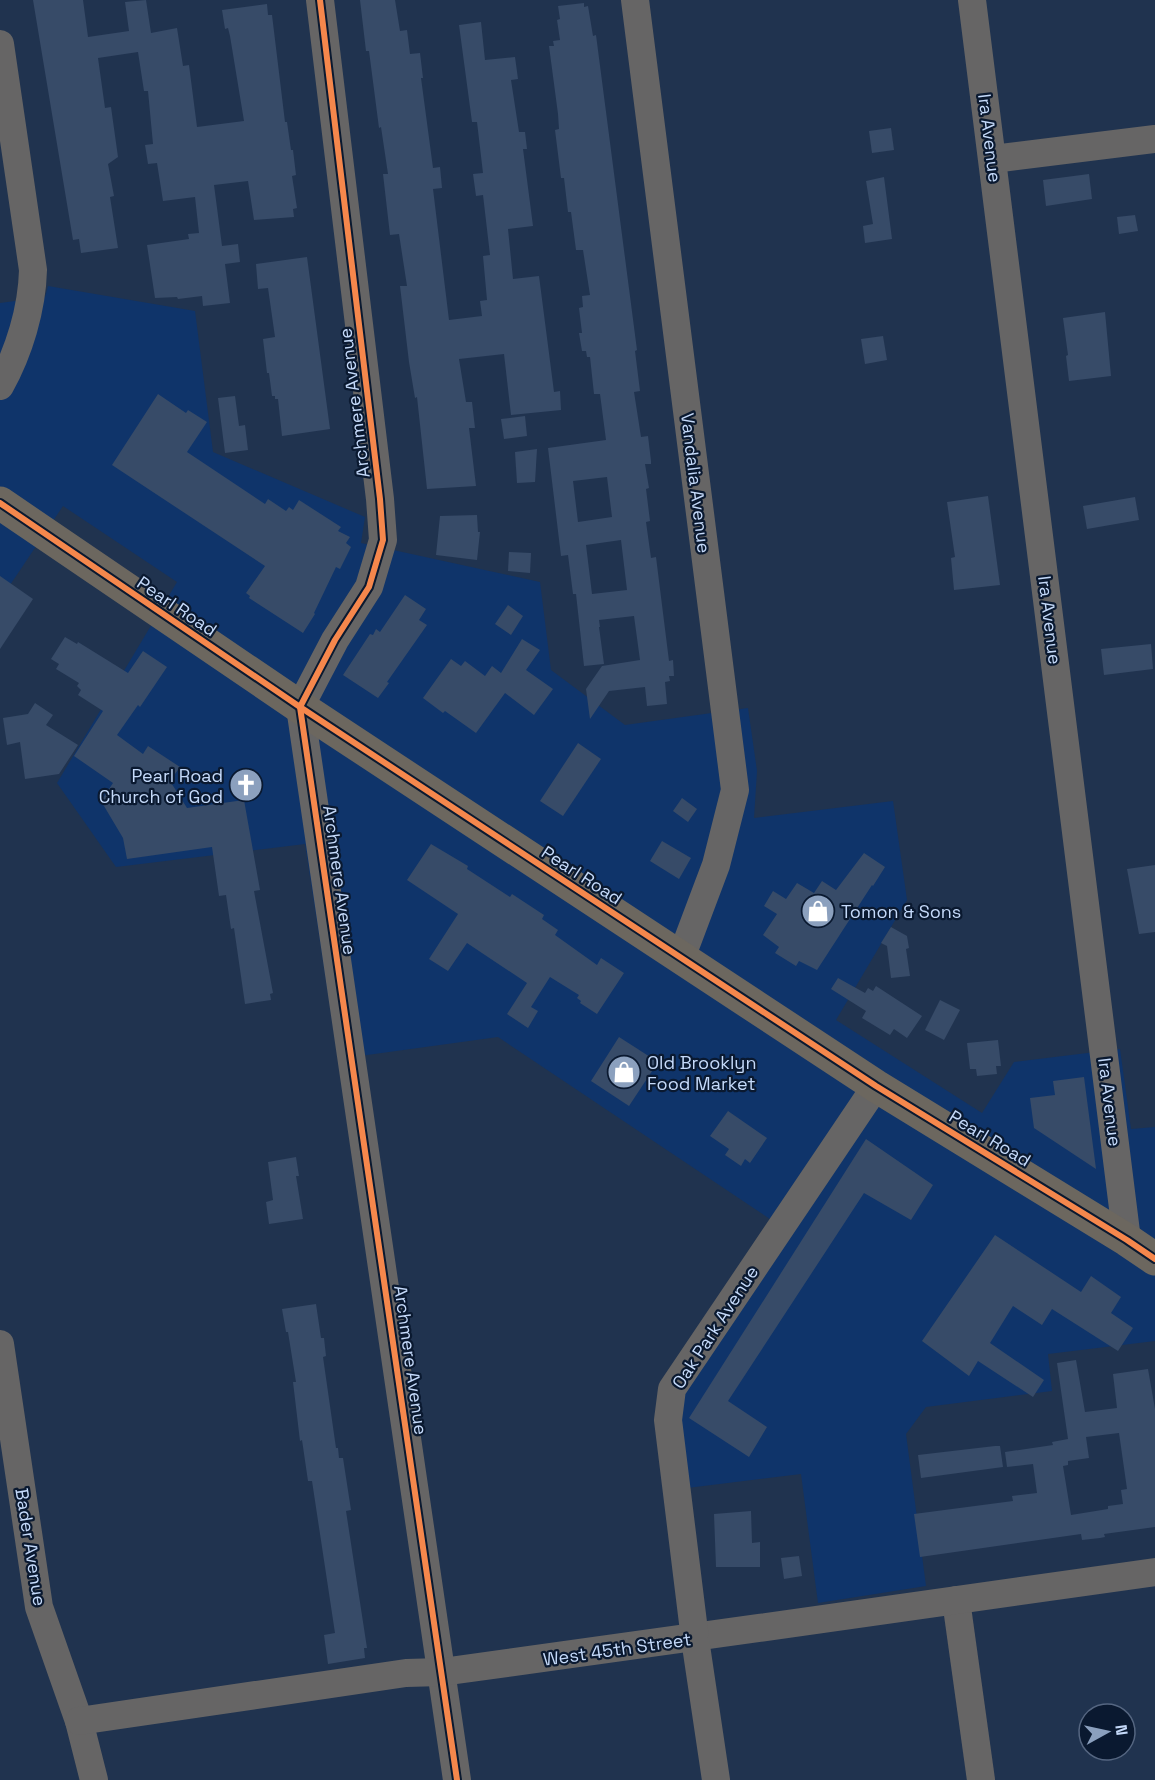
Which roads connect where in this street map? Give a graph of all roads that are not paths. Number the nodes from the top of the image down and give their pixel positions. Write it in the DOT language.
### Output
graph roads {
  1 [pos="320,0"];
  2 [pos="635,0"];
  3 [pos="972,0"];
  4 [pos="0,44"];
  5 [pos="1155,139"];
  6 [pos="993,159"];
  7 [pos="0,386"];
  8 [pos="0,503"];
  9 [pos="300,707"];
  10 [pos="681,958"];
  11 [pos="876,1086"];
  12 [pos="1127,1240"];
  13 [pos="1155,1259"];
  14 [pos="0,1344"];
  15 [pos="1155,1572"];
  16 [pos="956,1600"];
  17 [pos="695,1639"];
  18 [pos="442,1672"];
  19 [pos="79,1721"];
  20 [pos="94,1780"];
  21 [pos="457,1780"];
  22 [pos="716,1780"];
  23 [pos="981,1780"];
  1 -- 9 [label="street, Archmere Avenue"];
  2 -- 10 [label="street, Vandalia Avenue"];
  3 -- 6 [label="street, Ira Avenue"];
  4 -- 7 [label="street"];
  5 -- 6 [label="street"];
  6 -- 12 [label="street, Ira Avenue"];
  8 -- 9 [label="main road, Pearl Road"];
  9 -- 10 [label="main road, Pearl Road"];
  9 -- 18 [label="street, Archmere Avenue"];
  10 -- 11 [label="main road, Pearl Road"];
  11 -- 12 [label="main road, Pearl Road"];
  11 -- 17 [label="street, Oak Park Avenue"];
  12 -- 13 [label="main road, Pearl Road"];
  14 -- 19 [label="street, Bader Avenue"];
  15 -- 16 [label="street, West 45th Street"];
  16 -- 17 [label="street, West 45th Street"];
  16 -- 23 [label="street"];
  17 -- 18 [label="street, West 45th Street"];
  17 -- 22 [label="street, Oak Park Avenue"];
  18 -- 19 [label="street, West 45th Street"];
  18 -- 21 [label="street, Archmere Avenue"];
  19 -- 20 [label="street, Bader Avenue"];
}
